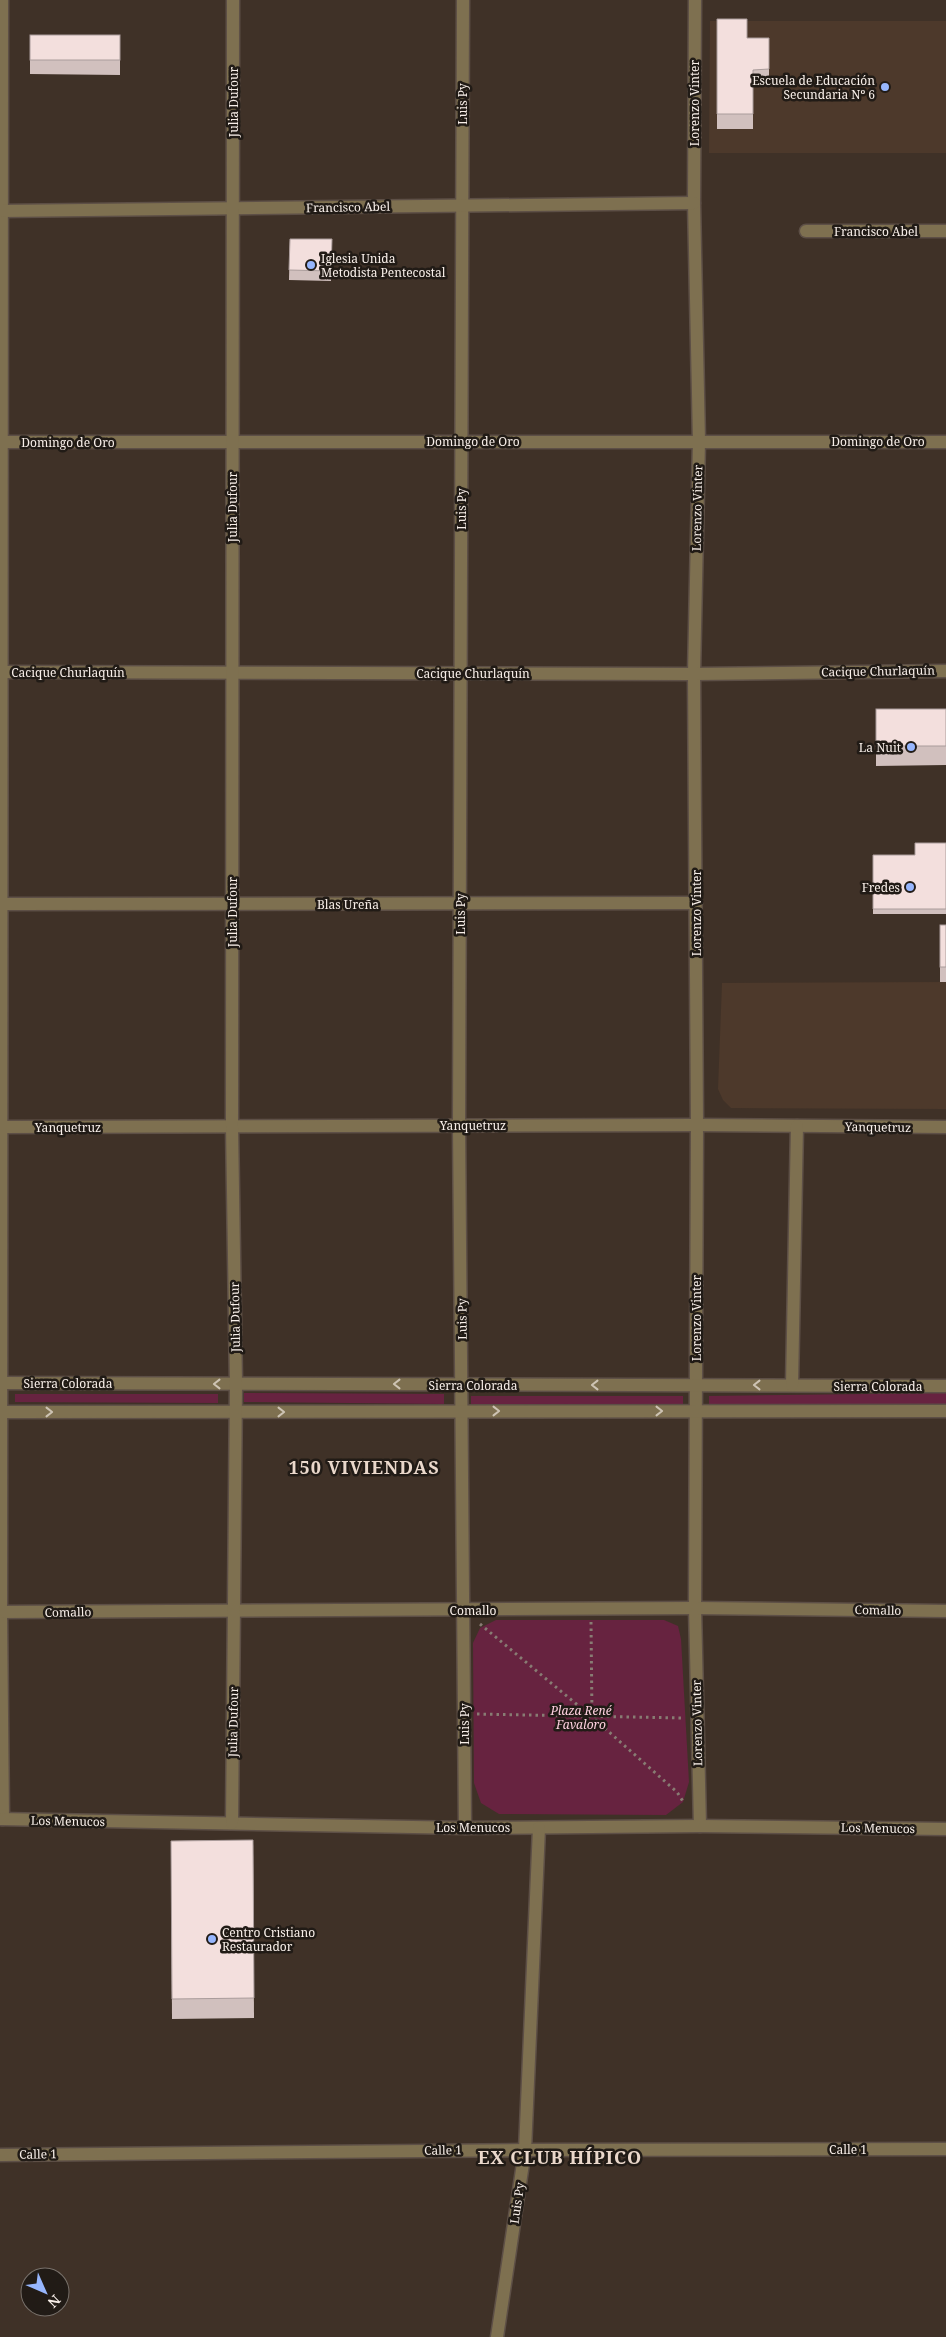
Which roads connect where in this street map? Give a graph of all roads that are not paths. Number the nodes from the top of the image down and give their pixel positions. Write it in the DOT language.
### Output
graph roads {
  1 [pos="2,0"];
  2 [pos="233,0"];
  3 [pos="463,0"];
  4 [pos="695,0"];
  5 [pos="1,83"];
  6 [pos="694,203"];
  7 [pos="462,206"];
  8 [pos="232,209"];
  9 [pos="1,212"];
  10 [pos="946,231"];
  11 [pos="806,232"];
  12 [pos="1,257"];
  13 [pos="232,441"];
  14 [pos="461,441"];
  15 [pos="699,441"];
  16 [pos="1,442"];
  17 [pos="946,442"];
  18 [pos="946,670"];
  19 [pos="0,672"];
  20 [pos="231,673"];
  21 [pos="460,673"];
  22 [pos="694,674"];
  23 [pos="696,903"];
  24 [pos="1,904"];
  25 [pos="232,904"];
  26 [pos="460,904"];
  27 [pos="697,1125"];
  28 [pos="232,1126"];
  29 [pos="459,1126"];
  30 [pos="797,1126"];
  31 [pos="1,1127"];
  32 [pos="946,1127"];
  33 [pos="1,1383"];
  34 [pos="236,1384"];
  35 [pos="463,1384"];
  36 [pos="696,1385"];
  37 [pos="792,1386"];
  38 [pos="946,1386"];
  39 [pos="462,1411"];
  40 [pos="695,1411"];
  41 [pos="946,1411"];
  42 [pos="0,1412"];
  43 [pos="236,1412"];
  44 [pos="695,1608"];
  45 [pos="234,1610"];
  46 [pos="463,1610"];
  47 [pos="946,1611"];
  48 [pos="1,1612"];
  49 [pos="2,1819"];
  50 [pos="232,1824"];
  51 [pos="700,1826"];
  52 [pos="465,1828"];
  53 [pos="539,1828"];
  54 [pos="946,1829"];
  55 [pos="946,2149"];
  56 [pos="525,2150"];
  57 [pos="0,2155"];
  58 [pos="497,2337"];
  1 -- 5 [label="street"];
  2 -- 8 [label="street, Julia Dufour"];
  3 -- 7 [label="street, Luis Py"];
  4 -- 6 [label="street, Lorenzo Vinter"];
  5 -- 9 [label="street"];
  6 -- 7 [label="street, Francisco Abel"];
  6 -- 15 [label="street, Lorenzo Vinter"];
  7 -- 8 [label="street, Francisco Abel"];
  7 -- 14 [label="street, Luis Py"];
  8 -- 9 [label="street, Francisco Abel"];
  8 -- 13 [label="street, Julia Dufour"];
  9 -- 12 [label="street"];
  10 -- 11 [label="street, Francisco Abel"];
  12 -- 16 [label="street"];
  13 -- 14 [label="street, Domingo de Oro"];
  13 -- 16 [label="street, Domingo de Oro"];
  13 -- 20 [label="street, Julia Dufour"];
  14 -- 15 [label="street, Domingo de Oro"];
  14 -- 21 [label="street, Luis Py"];
  15 -- 17 [label="street, Domingo de Oro"];
  15 -- 22 [label="street, Lorenzo Vinter"];
  16 -- 19 [label="street"];
  18 -- 22 [label="street, Cacique Churlaquín"];
  19 -- 20 [label="street, Cacique Churlaquín"];
  19 -- 24 [label="street"];
  20 -- 21 [label="street, Cacique Churlaquín"];
  20 -- 25 [label="street, Julia Dufour"];
  21 -- 22 [label="street, Cacique Churlaquín"];
  21 -- 26 [label="street, Luis Py"];
  22 -- 23 [label="street, Lorenzo Vinter"];
  23 -- 26 [label="street, Blas Ureña"];
  23 -- 27 [label="street, Lorenzo Vinter"];
  24 -- 25 [label="street, Blas Ureña"];
  24 -- 31 [label="street"];
  25 -- 26 [label="street, Blas Ureña"];
  25 -- 28 [label="street, Julia Dufour"];
  26 -- 29 [label="street, Luis Py"];
  27 -- 29 [label="street, Yanquetruz"];
  27 -- 30 [label="street, Yanquetruz"];
  27 -- 36 [label="street, Lorenzo Vinter"];
  28 -- 29 [label="street, Yanquetruz"];
  28 -- 31 [label="street, Yanquetruz"];
  28 -- 34 [label="street, Julia Dufour"];
  29 -- 35 [label="street, Luis Py"];
  30 -- 32 [label="street, Yanquetruz"];
  30 -- 37 [label="street"];
  31 -- 33 [label="street"];
  34 -- 33 [label="street, Sierra Colorada, one-way"];
  33 -- 42 [label="street"];
  35 -- 34 [label="street, Sierra Colorada, one-way"];
  34 -- 43 [label="street, Julia Dufour"];
  36 -- 35 [label="street, Sierra Colorada, one-way"];
  35 -- 39 [label="street, Luis Py"];
  37 -- 36 [label="street, Sierra Colorada, one-way"];
  36 -- 40 [label="street, Lorenzo Vinter"];
  37 -- 38 [label="street, Sierra Colorada"];
  39 -- 40 [label="street, Sierra Colorada, one-way"];
  43 -- 39 [label="street, Sierra Colorada, one-way"];
  39 -- 46 [label="street, Luis Py"];
  40 -- 41 [label="street, Sierra Colorada"];
  40 -- 44 [label="street, Lorenzo Vinter"];
  42 -- 43 [label="street, Sierra Colorada, one-way"];
  42 -- 48 [label="street"];
  43 -- 45 [label="street, Julia Dufour"];
  44 -- 46 [label="street, Comallo"];
  44 -- 47 [label="street, Comallo"];
  44 -- 51 [label="street, Lorenzo Vinter"];
  45 -- 46 [label="street, Comallo"];
  45 -- 48 [label="street, Comallo"];
  45 -- 50 [label="street, Julia Dufour"];
  46 -- 52 [label="street, Luis Py"];
  48 -- 49 [label="street"];
  49 -- 50 [label="street, Los Menucos"];
  50 -- 52 [label="street, Los Menucos"];
  51 -- 53 [label="street, Los Menucos"];
  51 -- 54 [label="street, Los Menucos"];
  52 -- 53 [label="street, Los Menucos"];
  53 -- 56 [label="street, Luis Py"];
  55 -- 56 [label="street, Calle 1"];
  56 -- 57 [label="street, Calle 1"];
  56 -- 58 [label="street, Luis Py"];
}
